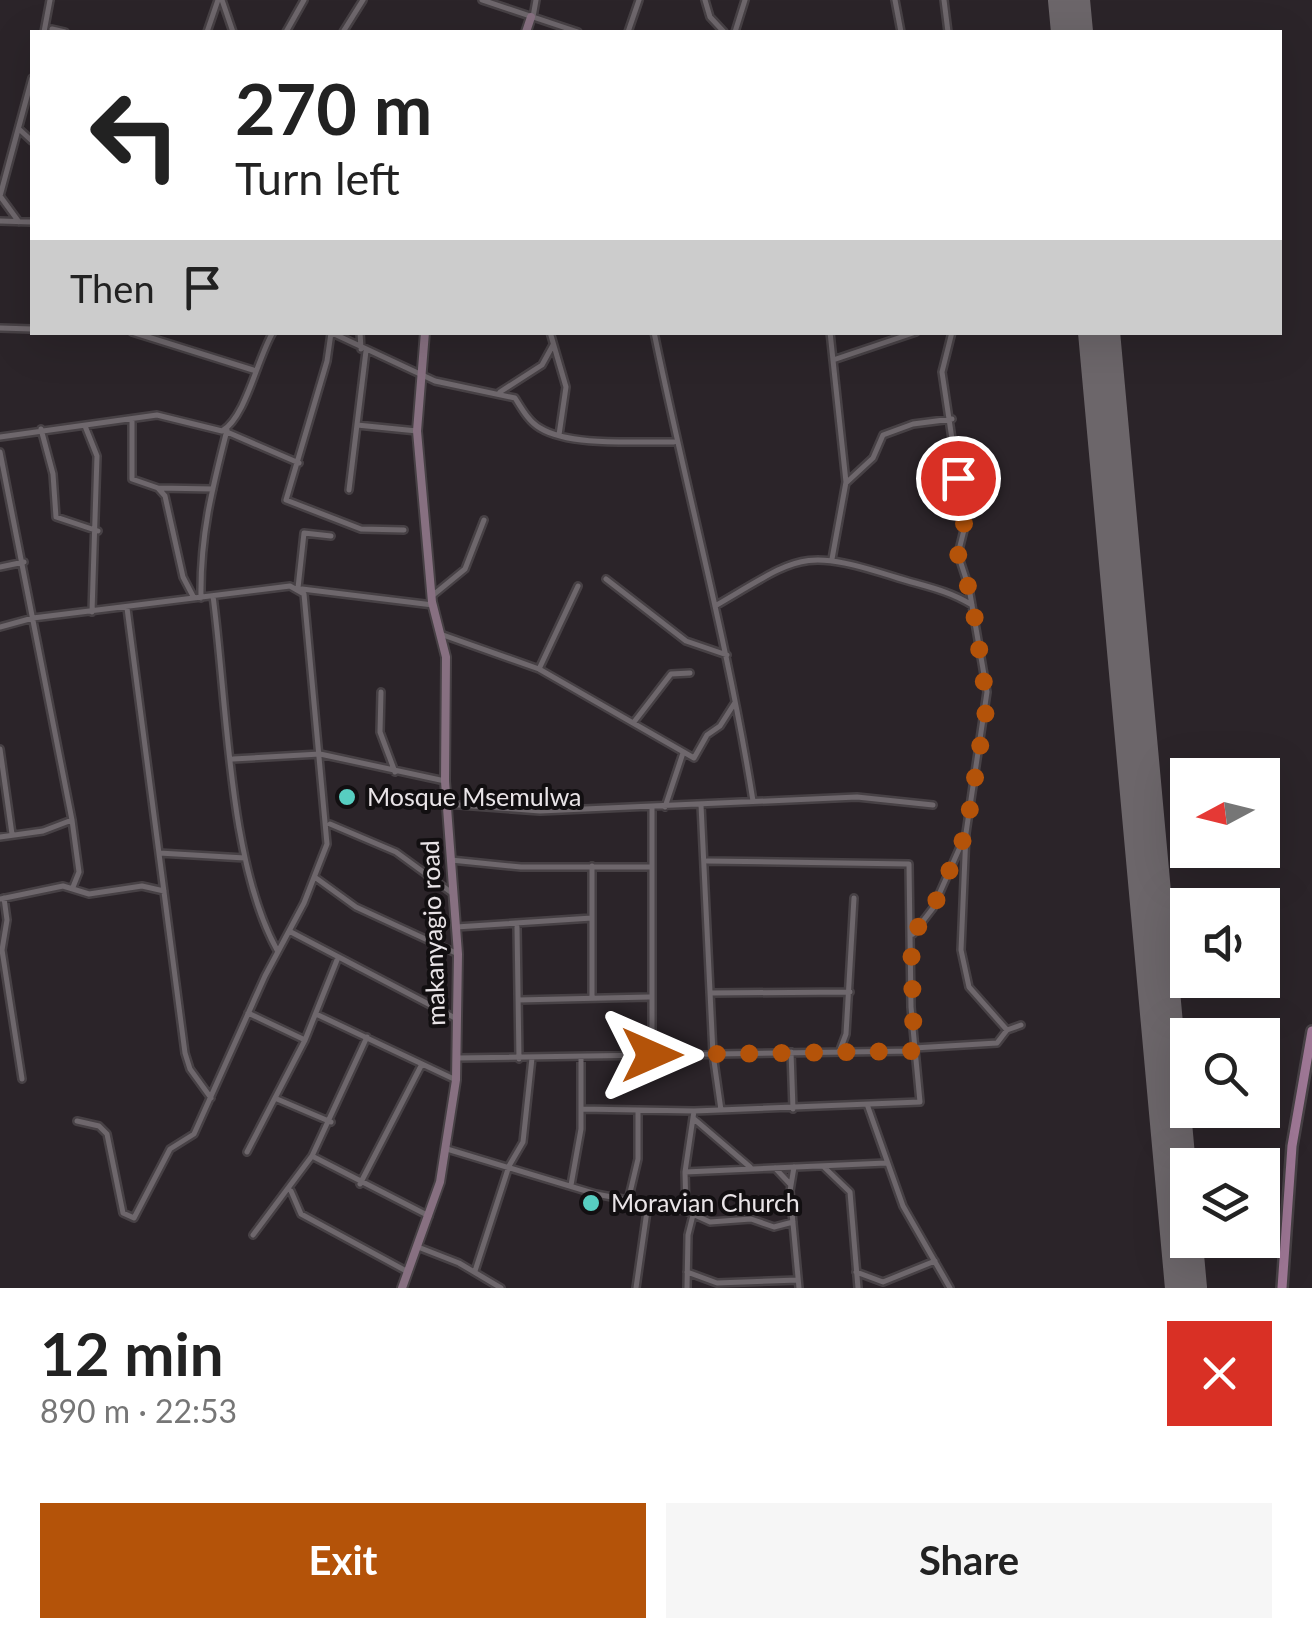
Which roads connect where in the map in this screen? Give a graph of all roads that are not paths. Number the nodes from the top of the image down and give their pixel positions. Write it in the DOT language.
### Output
graph roads {
  1 [pos="50,0"];
  2 [pos="220,0"];
  3 [pos="295,0"];
  4 [pos="363,0"];
  5 [pos="482,0"];
  6 [pos="536,0"];
  7 [pos="639,0"];
  8 [pos="705,0"];
  9 [pos="745,0"];
  10 [pos="895,0"];
  11 [pos="944,0"];
  12 [pos="303,2"];
  13 [pos="532,17"];
  14 [pos="46,23"];
  15 [pos="44,30"];
  16 [pos="53,30"];
  17 [pos="208,30"];
  18 [pos="231,30"];
  19 [pos="287,30"];
  20 [pos="344,30"];
  21 [pos="527,30"];
  22 [pos="572,30"];
  23 [pos="629,30"];
  24 [pos="722,30"];
  25 [pos="736,30"];
  26 [pos="901,30"];
  27 [pos="948,30"];
  28 [pos="30,86"];
  29 [pos="19,129"];
  30 [pos="30,138"];
  31 [pos="0,196"];
  32 [pos="0,221"];
  33 [pos="19,222"];
  34 [pos="30,222"];
  35 [pos="0,328"];
  36 [pos="30,329"];
  37 [pos="142,335"];
  38 [pos="272,335"];
  39 [pos="330,335"];
  40 [pos="334,335"];
  41 [pos="361,335"];
  42 [pos="425,335"];
  43 [pos="551,335"];
  44 [pos="655,335"];
  45 [pos="831,335"];
  46 [pos="907,335"];
  47 [pos="951,335"];
  48 [pos="553,346"];
  49 [pos="364,350"];
  50 [pos="836,358"];
  51 [pos="254,370"];
  52 [pos="419,374"];
  53 [pos="498,393"];
  54 [pos="132,419"];
  55 [pos="952,419"];
  56 [pos="356,425"];
  57 [pos="85,426"];
  58 [pos="41,430"];
  59 [pos="227,430"];
  60 [pos="418,431"];
  61 [pos="558,434"];
  62 [pos="0,436"];
  63 [pos="674,442"];
  64 [pos="0,452"];
  65 [pos="299,463"];
  66 [pos="846,483"];
  67 [pos="158,488"];
  68 [pos="214,489"];
  69 [pos="349,490"];
  70 [pos="13,505"];
  71 [pos="0,508"];
  72 [pos="484,520"];
  73 [pos="404,530"];
  74 [pos="98,531"];
  75 [pos="331,536"];
  76 [pos="832,559"];
  77 [pos="24,562"];
  78 [pos="0,568"];
  79 [pos="606,580"];
  80 [pos="578,586"];
  81 [pos="300,588"];
  82 [pos="212,596"];
  83 [pos="198,598"];
  84 [pos="432,600"];
  85 [pos="715,606"];
  86 [pos="972,606"];
  87 [pos="126,608"];
  88 [pos="92,612"];
  89 [pos="32,618"];
  90 [pos="0,627"];
  91 [pos="443,635"];
  92 [pos="726,655"];
  93 [pos="539,669"];
  94 [pos="690,673"];
  95 [pos="380,692"];
  96 [pos="736,701"];
  97 [pos="634,722"];
  98 [pos="0,749"];
  99 [pos="684,752"];
  100 [pos="320,754"];
  101 [pos="233,759"];
  102 [pos="395,772"];
  103 [pos="445,781"];
  104 [pos="753,801"];
  105 [pos="446,804"];
  106 [pos="701,805"];
  107 [pos="933,805"];
  108 [pos="652,806"];
  109 [pos="664,806"];
  110 [pos="72,820"];
  111 [pos="328,823"];
  112 [pos="966,833"];
  113 [pos="12,834"];
  114 [pos="0,836"];
  115 [pos="160,853"];
  116 [pos="245,858"];
  117 [pos="450,860"];
  118 [pos="707,861"];
  119 [pos="592,866"];
  120 [pos="651,867"];
  121 [pos="316,878"];
  122 [pos="73,886"];
  123 [pos="164,891"];
  124 [pos="452,893"];
  125 [pos="2,898"];
  126 [pos="854,898"];
  127 [pos="592,918"];
  128 [pos="517,926"];
  129 [pos="455,928"];
  130 [pos="289,931"];
  131 [pos="911,936"];
  132 [pos="278,950"];
  133 [pos="458,954"];
  134 [pos="337,960"];
  135 [pos="850,992"];
  136 [pos="710,993"];
  137 [pos="12,997"];
  138 [pos="592,997"];
  139 [pos="649,997"];
  140 [pos="0,998"];
  141 [pos="518,1000"];
  142 [pos="248,1014"];
  143 [pos="316,1014"];
  144 [pos="458,1019"];
  145 [pos="1021,1025"];
  146 [pos="1007,1030"];
  147 [pos="1312,1031"];
  148 [pos="367,1037"];
  149 [pos="306,1040"];
  150 [pos="840,1050"];
  151 [pos="914,1050"];
  152 [pos="792,1051"];
  153 [pos="712,1054"];
  154 [pos="652,1055"];
  155 [pos="456,1058"];
  156 [pos="519,1058"];
  157 [pos="532,1058"];
  158 [pos="581,1058"];
  159 [pos="422,1064"];
  160 [pos="22,1079"];
  161 [pos="456,1080"];
  162 [pos="718,1093"];
  163 [pos="212,1098"];
  164 [pos="277,1099"];
  165 [pos="582,1108"];
  166 [pos="793,1108"];
  167 [pos="868,1108"];
  168 [pos="721,1110"];
  169 [pos="706,1111"];
  170 [pos="638,1112"];
  171 [pos="693,1115"];
  172 [pos="77,1121"];
  173 [pos="331,1122"];
  174 [pos="447,1150"];
  175 [pos="247,1152"];
  176 [pos="312,1156"];
  177 [pos="886,1163"];
  178 [pos="821,1165"];
  179 [pos="509,1166"];
  180 [pos="794,1166"];
  181 [pos="775,1168"];
  182 [pos="753,1169"];
  183 [pos="685,1172"];
  184 [pos="360,1184"];
  185 [pos="790,1184"];
  186 [pos="571,1185"];
  187 [pos="290,1189"];
  188 [pos="686,1197"];
  189 [pos="628,1200"];
  190 [pos="648,1204"];
  191 [pos="676,1209"];
  192 [pos="689,1213"];
  193 [pos="430,1216"];
  194 [pos="793,1222"];
  195 [pos="252,1234"];
  196 [pos="418,1247"];
  197 [pos="935,1261"];
  198 [pos="475,1271"];
  199 [pos="408,1272"];
  200 [pos="687,1272"];
  201 [pos="856,1272"];
  202 [pos="798,1280"];
  203 [pos="892,1284"];
  204 [pos="402,1288"];
  205 [pos="501,1288"];
  206 [pos="636,1288"];
  207 [pos="687,1288"];
  208 [pos="799,1288"];
  209 [pos="858,1288"];
  210 [pos="950,1288"];
  211 [pos="1282,1288"];
  1 -- 14 [label="street"];
  2 -- 17 [label="street"];
  2 -- 18 [label="street"];
  3 -- 12 [label="street"];
  4 -- 20 [label="street"];
  5 -- 13 [label="street"];
  6 -- 13 [label="street"];
  7 -- 23 [label="street"];
  8 -- 24 [label="street"];
  9 -- 25 [label="street"];
  10 -- 26 [label="street"];
  11 -- 27 [label="street"];
  12 -- 19 [label="street"];
  13 -- 21 [label="street"];
  13 -- 22 [label="street"];
  14 -- 15 [label="street"];
  14 -- 16 [label="street"];
  28 -- 29 [label="street"];
  29 -- 30 [label="street"];
  29 -- 31 [label="street"];
  31 -- 33 [label="street"];
  32 -- 33 [label="street"];
  33 -- 34 [label="street"];
  35 -- 36 [label="street"];
  37 -- 51 [label="street"];
  38 -- 51 [label="street"];
  39 -- 65 [label="street"];
  40 -- 49 [label="street"];
  41 -- 49 [label="street"];
  42 -- 52 [label="street, makanyagio road"];
  43 -- 48 [label="street"];
  44 -- 63 [label="street"];
  45 -- 50 [label="street"];
  46 -- 50 [label="street"];
  47 -- 55 [label="street"];
  48 -- 53 [label="street"];
  48 -- 61 [label="street"];
  49 -- 52 [label="street"];
  49 -- 56 [label="street"];
  50 -- 66 [label="street"];
  51 -- 59 [label="street"];
  52 -- 53 [label="street"];
  52 -- 60 [label="street, makanyagio road"];
  53 -- 61 [label="street"];
  54 -- 57 [label="street"];
  54 -- 59 [label="street"];
  54 -- 67 [label="street"];
  55 -- 66 [label="street"];
  55 -- 86 [label="street"];
  56 -- 60 [label="street"];
  56 -- 69 [label="street"];
  57 -- 58 [label="street"];
  57 -- 74 [label="street"];
  58 -- 62 [label="street"];
  58 -- 74 [label="street"];
  59 -- 65 [label="street"];
  59 -- 68 [label="street"];
  60 -- 84 [label="street, makanyagio road"];
  61 -- 63 [label="street"];
  63 -- 85 [label="street"];
  64 -- 70 [label="street"];
  65 -- 73 [label="street"];
  66 -- 76 [label="street"];
  67 -- 68 [label="street"];
  67 -- 83 [label="street"];
  68 -- 83 [label="street"];
  70 -- 71 [label="street"];
  70 -- 77 [label="street"];
  72 -- 84 [label="street"];
  74 -- 88 [label="street"];
  75 -- 81 [label="street"];
  76 -- 85 [label="street"];
  76 -- 86 [label="street"];
  77 -- 78 [label="street"];
  77 -- 89 [label="street"];
  79 -- 92 [label="street"];
  80 -- 93 [label="street"];
  81 -- 82 [label="street"];
  81 -- 84 [label="street"];
  81 -- 100 [label="street"];
  82 -- 83 [label="street"];
  82 -- 101 [label="street"];
  83 -- 87 [label="street"];
  84 -- 91 [label="street, makanyagio road"];
  85 -- 92 [label="street"];
  86 -- 112 [label="street"];
  87 -- 88 [label="street"];
  87 -- 115 [label="street"];
  88 -- 89 [label="street"];
  89 -- 90 [label="street"];
  89 -- 110 [label="street"];
  91 -- 93 [label="street"];
  91 -- 103 [label="street, makanyagio road"];
  92 -- 96 [label="street"];
  93 -- 97 [label="street"];
  94 -- 97 [label="street"];
  95 -- 102 [label="street"];
  96 -- 99 [label="street"];
  96 -- 104 [label="street"];
  97 -- 99 [label="street"];
  98 -- 113 [label="street"];
  99 -- 109 [label="street"];
  100 -- 101 [label="street"];
  100 -- 102 [label="street"];
  100 -- 111 [label="street"];
  101 -- 116 [label="street"];
  102 -- 103 [label="street"];
  103 -- 105 [label="street, makanyagio road"];
  104 -- 106 [label="street"];
  104 -- 107 [label="street"];
  105 -- 108 [label="street"];
  105 -- 117 [label="street, makanyagio road"];
  106 -- 109 [label="street"];
  106 -- 118 [label="street"];
  108 -- 109 [label="street"];
  108 -- 120 [label="street"];
  110 -- 113 [label="street"];
  110 -- 122 [label="street"];
  111 -- 121 [label="street"];
  111 -- 124 [label="street"];
  112 -- 131 [label="street"];
  112 -- 146 [label="street"];
  113 -- 114 [label="street"];
  115 -- 116 [label="street"];
  115 -- 123 [label="street"];
  116 -- 132 [label="street"];
  117 -- 119 [label="street"];
  117 -- 124 [label="street, makanyagio road"];
  118 -- 131 [label="street"];
  118 -- 136 [label="street"];
  119 -- 120 [label="street"];
  119 -- 127 [label="street"];
  120 -- 139 [label="street"];
  121 -- 130 [label="street"];
  121 -- 133 [label="street"];
  122 -- 123 [label="street"];
  122 -- 125 [label="street"];
  123 -- 163 [label="street"];
  124 -- 129 [label="street, makanyagio road"];
  125 -- 137 [label="street"];
  126 -- 135 [label="street"];
  127 -- 128 [label="street"];
  127 -- 138 [label="street"];
  128 -- 129 [label="street"];
  128 -- 141 [label="street"];
  129 -- 133 [label="street, makanyagio road"];
  130 -- 132 [label="street"];
  130 -- 134 [label="street"];
  131 -- 151 [label="street"];
  132 -- 142 [label="street"];
  133 -- 144 [label="street, makanyagio road"];
  134 -- 143 [label="street"];
  134 -- 144 [label="street"];
  135 -- 136 [label="street"];
  135 -- 150 [label="street"];
  136 -- 153 [label="street"];
  137 -- 140 [label="street"];
  137 -- 160 [label="street"];
  138 -- 139 [label="street"];
  138 -- 141 [label="street"];
  139 -- 154 [label="street"];
  141 -- 156 [label="street"];
  142 -- 149 [label="street"];
  142 -- 163 [label="street"];
  143 -- 148 [label="street"];
  143 -- 149 [label="street"];
  144 -- 155 [label="street, makanyagio road"];
  145 -- 146 [label="street"];
  146 -- 151 [label="street"];
  147 -- 211 [label="main road"];
  148 -- 159 [label="street"];
  148 -- 173 [label="street"];
  149 -- 164 [label="street"];
  150 -- 151 [label="street"];
  150 -- 152 [label="street"];
  151 -- 167 [label="street"];
  152 -- 153 [label="street"];
  152 -- 166 [label="street"];
  153 -- 154 [label="street"];
  153 -- 162 [label="street"];
  154 -- 158 [label="street"];
  155 -- 156 [label="street"];
  155 -- 161 [label="street, makanyagio road"];
  156 -- 157 [label="street"];
  157 -- 158 [label="street"];
  157 -- 179 [label="street"];
  158 -- 165 [label="street"];
  159 -- 161 [label="street"];
  159 -- 184 [label="street"];
  161 -- 174 [label="street, makanyagio road"];
  162 -- 168 [label="street"];
  162 -- 169 [label="street"];
  163 -- 172 [label="street"];
  164 -- 173 [label="street"];
  164 -- 175 [label="street"];
  165 -- 170 [label="street"];
  165 -- 186 [label="street"];
  166 -- 167 [label="street"];
  166 -- 168 [label="street"];
  167 -- 177 [label="street"];
  168 -- 169 [label="street"];
  169 -- 171 [label="street"];
  170 -- 171 [label="street"];
  170 -- 189 [label="street"];
  171 -- 182 [label="street"];
  171 -- 183 [label="street"];
  173 -- 176 [label="street"];
  174 -- 179 [label="street"];
  174 -- 193 [label="street, makanyagio road"];
  176 -- 184 [label="street"];
  176 -- 187 [label="street"];
  177 -- 178 [label="street"];
  177 -- 197 [label="street"];
  178 -- 180 [label="street"];
  178 -- 201 [label="street"];
  179 -- 186 [label="street"];
  179 -- 198 [label="street"];
  180 -- 181 [label="street"];
  180 -- 185 [label="street"];
  181 -- 182 [label="street"];
  181 -- 185 [label="street"];
  182 -- 183 [label="street"];
  183 -- 188 [label="street"];
  184 -- 193 [label="street"];
  185 -- 194 [label="street"];
  186 -- 189 [label="street"];
  187 -- 195 [label="street"];
  187 -- 199 [label="street"];
  188 -- 191 [label="street"];
  188 -- 192 [label="street"];
  189 -- 190 [label="street"];
  190 -- 191 [label="street"];
  190 -- 206 [label="street"];
  191 -- 192 [label="street"];
  192 -- 194 [label="street"];
  192 -- 200 [label="street"];
  193 -- 196 [label="street, makanyagio road"];
  194 -- 202 [label="street"];
  196 -- 198 [label="street"];
  196 -- 199 [label="street, makanyagio road"];
  197 -- 203 [label="street"];
  197 -- 210 [label="street"];
  198 -- 205 [label="street"];
  199 -- 204 [label="street, makanyagio road"];
  200 -- 202 [label="street"];
  200 -- 207 [label="street"];
  201 -- 203 [label="street"];
  201 -- 209 [label="street"];
  202 -- 208 [label="street"];
}
